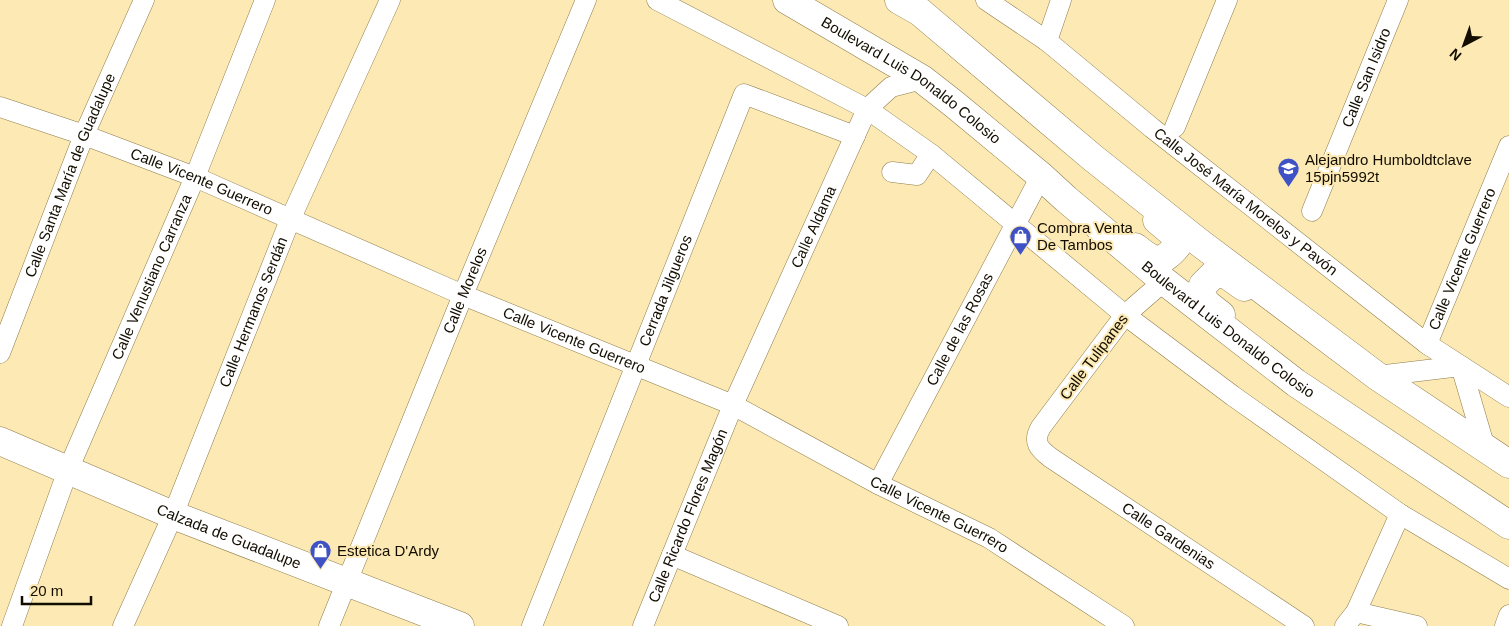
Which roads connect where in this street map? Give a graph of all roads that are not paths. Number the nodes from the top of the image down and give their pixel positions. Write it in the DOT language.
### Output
graph roads {
  1 [pos="144,0"];
  2 [pos="265,0"];
  3 [pos="390,0"];
  4 [pos="586,0"];
  5 [pos="656,0"];
  6 [pos="787,0"];
  7 [pos="900,0"];
  8 [pos="986,0"];
  9 [pos="1061,0"];
  10 [pos="1227,0"];
  11 [pos="1398,0"];
  12 [pos="1047,41"];
  13 [pos="922,80"];
  14 [pos="0,107"];
  15 [pos="867,109"];
  16 [pos="1175,127"];
  17 [pos="84,135"];
  18 [pos="856,136"];
  19 [pos="1509,146"];
  20 [pos="931,154"];
  21 [pos="1093,158"];
  22 [pos="892,172"];
  23 [pos="1041,176"];
  24 [pos="195,177"];
  25 [pos="1066,200"];
  26 [pos="1312,210"];
  27 [pos="290,220"];
  28 [pos="1016,222"];
  29 [pos="1164,281"];
  30 [pos="463,295"];
  31 [pos="1125,315"];
  32 [pos="1328,340"];
  33 [pos="1427,344"];
  34 [pos="0,353"];
  35 [pos="636,366"];
  36 [pos="1461,366"];
  37 [pos="1377,376"];
  38 [pos="1296,383"];
  39 [pos="1509,397"];
  40 [pos="733,405"];
  41 [pos="0,441"];
  42 [pos="1037,442"];
  43 [pos="1485,448"];
  44 [pos="1509,464"];
  45 [pos="68,470"];
  46 [pos="878,484"];
  47 [pos="1400,514"];
  48 [pos="173,515"];
  49 [pos="1509,525"];
  50 [pos="672,555"];
  51 [pos="1509,580"];
  52 [pos="347,582"];
  53 [pos="1509,615"];
  54 [pos="1350,619"];
  55 [pos="12,626"];
  56 [pos="123,626"];
  57 [pos="329,626"];
  58 [pos="460,626"];
  59 [pos="532,626"];
  60 [pos="643,626"];
  61 [pos="838,626"];
  62 [pos="1124,626"];
  63 [pos="1304,626"];
  64 [pos="1417,626"];
  65 [pos="1505,626"];
  1 -- 17 [label="street, Calle Santa María de Guadalupe"];
  2 -- 24 [label="street, Calle Venustiano Carranza"];
  3 -- 27 [label="street, Calle Hermanos Serdán"];
  4 -- 30 [label="street, Calle Morelos"];
  5 -- 15 [label="street"];
  6 -- 13 [label="main road, Boulevard Luis Donaldo Colosio"];
  7 -- 21 [label="main road"];
  8 -- 12 [label="street, Calle José María Morelos y Pavón"];
  9 -- 12 [label="street"];
  10 -- 16 [label="street"];
  11 -- 26 [label="street, Calle San Isidro"];
  12 -- 33 [label="street, Calle José María Morelos y Pavón"];
  13 -- 15 [label="street, Calle Aldama"];
  13 -- 23 [label="main road, Boulevard Luis Donaldo Colosio"];
  14 -- 17 [label="street, Calle Vicente Guerrero"];
  15 -- 18 [label="street, Calle Aldama"];
  15 -- 20 [label="street"];
  17 -- 24 [label="street, Calle Vicente Guerrero"];
  17 -- 34 [label="street, Calle Santa María de Guadalupe"];
  18 -- 35 [label="street, Cerrada Jilgueros"];
  18 -- 40 [label="street, Calle Aldama"];
  19 -- 33 [label="street, Calle Vicente Guerrero"];
  20 -- 22 [label="street"];
  20 -- 28 [label="street"];
  21 -- 25 [label="main road"];
  21 -- 32 [label="main road"];
  23 -- 25 [label="main road, Boulevard Luis Donaldo Colosio"];
  23 -- 28 [label="street, Calle de las Rosas"];
  24 -- 27 [label="street, Calle Vicente Guerrero"];
  24 -- 45 [label="street, Calle Venustiano Carranza"];
  25 -- 29 [label="main road, Boulevard Luis Donaldo Colosio"];
  27 -- 30 [label="street, Calle Vicente Guerrero"];
  27 -- 48 [label="street, Calle Hermanos Serdán"];
  28 -- 31 [label="street"];
  28 -- 46 [label="street, Calle de las Rosas"];
  29 -- 31 [label="street, Calle Tulipanes"];
  29 -- 38 [label="main road, Boulevard Luis Donaldo Colosio"];
  30 -- 35 [label="street, Calle Vicente Guerrero"];
  30 -- 52 [label="street, Calle Morelos"];
  31 -- 42 [label="street, Calle Tulipanes"];
  31 -- 47 [label="street"];
  32 -- 37 [label="main road"];
  32 -- 38 [label="main road"];
  33 -- 36 [label="street, Calle José María Morelos y Pavón"];
  35 -- 40 [label="street, Calle Vicente Guerrero"];
  35 -- 59 [label="street, Cerrada Jilgueros"];
  36 -- 37 [label="street"];
  36 -- 39 [label="street, Calle José María Morelos y Pavón"];
  36 -- 43 [label="street"];
  37 -- 43 [label="main road"];
  38 -- 49 [label="main road, Boulevard Luis Donaldo Colosio"];
  40 -- 46 [label="street, Calle Vicente Guerrero"];
  40 -- 50 [label="street, Calle Ricardo Flores Magón"];
  41 -- 45 [label="main road, Calzada de Guadalupe"];
  42 -- 63 [label="street, Calle Gardenias"];
  43 -- 44 [label="main road"];
  45 -- 48 [label="main road, Calzada de Guadalupe"];
  45 -- 55 [label="street, Calle Venustiano Carranza"];
  46 -- 62 [label="street, Calle Vicente Guerrero"];
  47 -- 51 [label="street"];
  47 -- 54 [label="street"];
  48 -- 52 [label="main road, Calzada de Guadalupe"];
  48 -- 56 [label="street, Calle Hermanos Serdán"];
  50 -- 60 [label="street, Calle Ricardo Flores Magón"];
  50 -- 61 [label="street"];
  52 -- 57 [label="street, Calle Morelos"];
  52 -- 58 [label="main road, Calzada de Guadalupe"];
  53 -- 65 [label="street"];
  54 -- 64 [label="street"];
}
